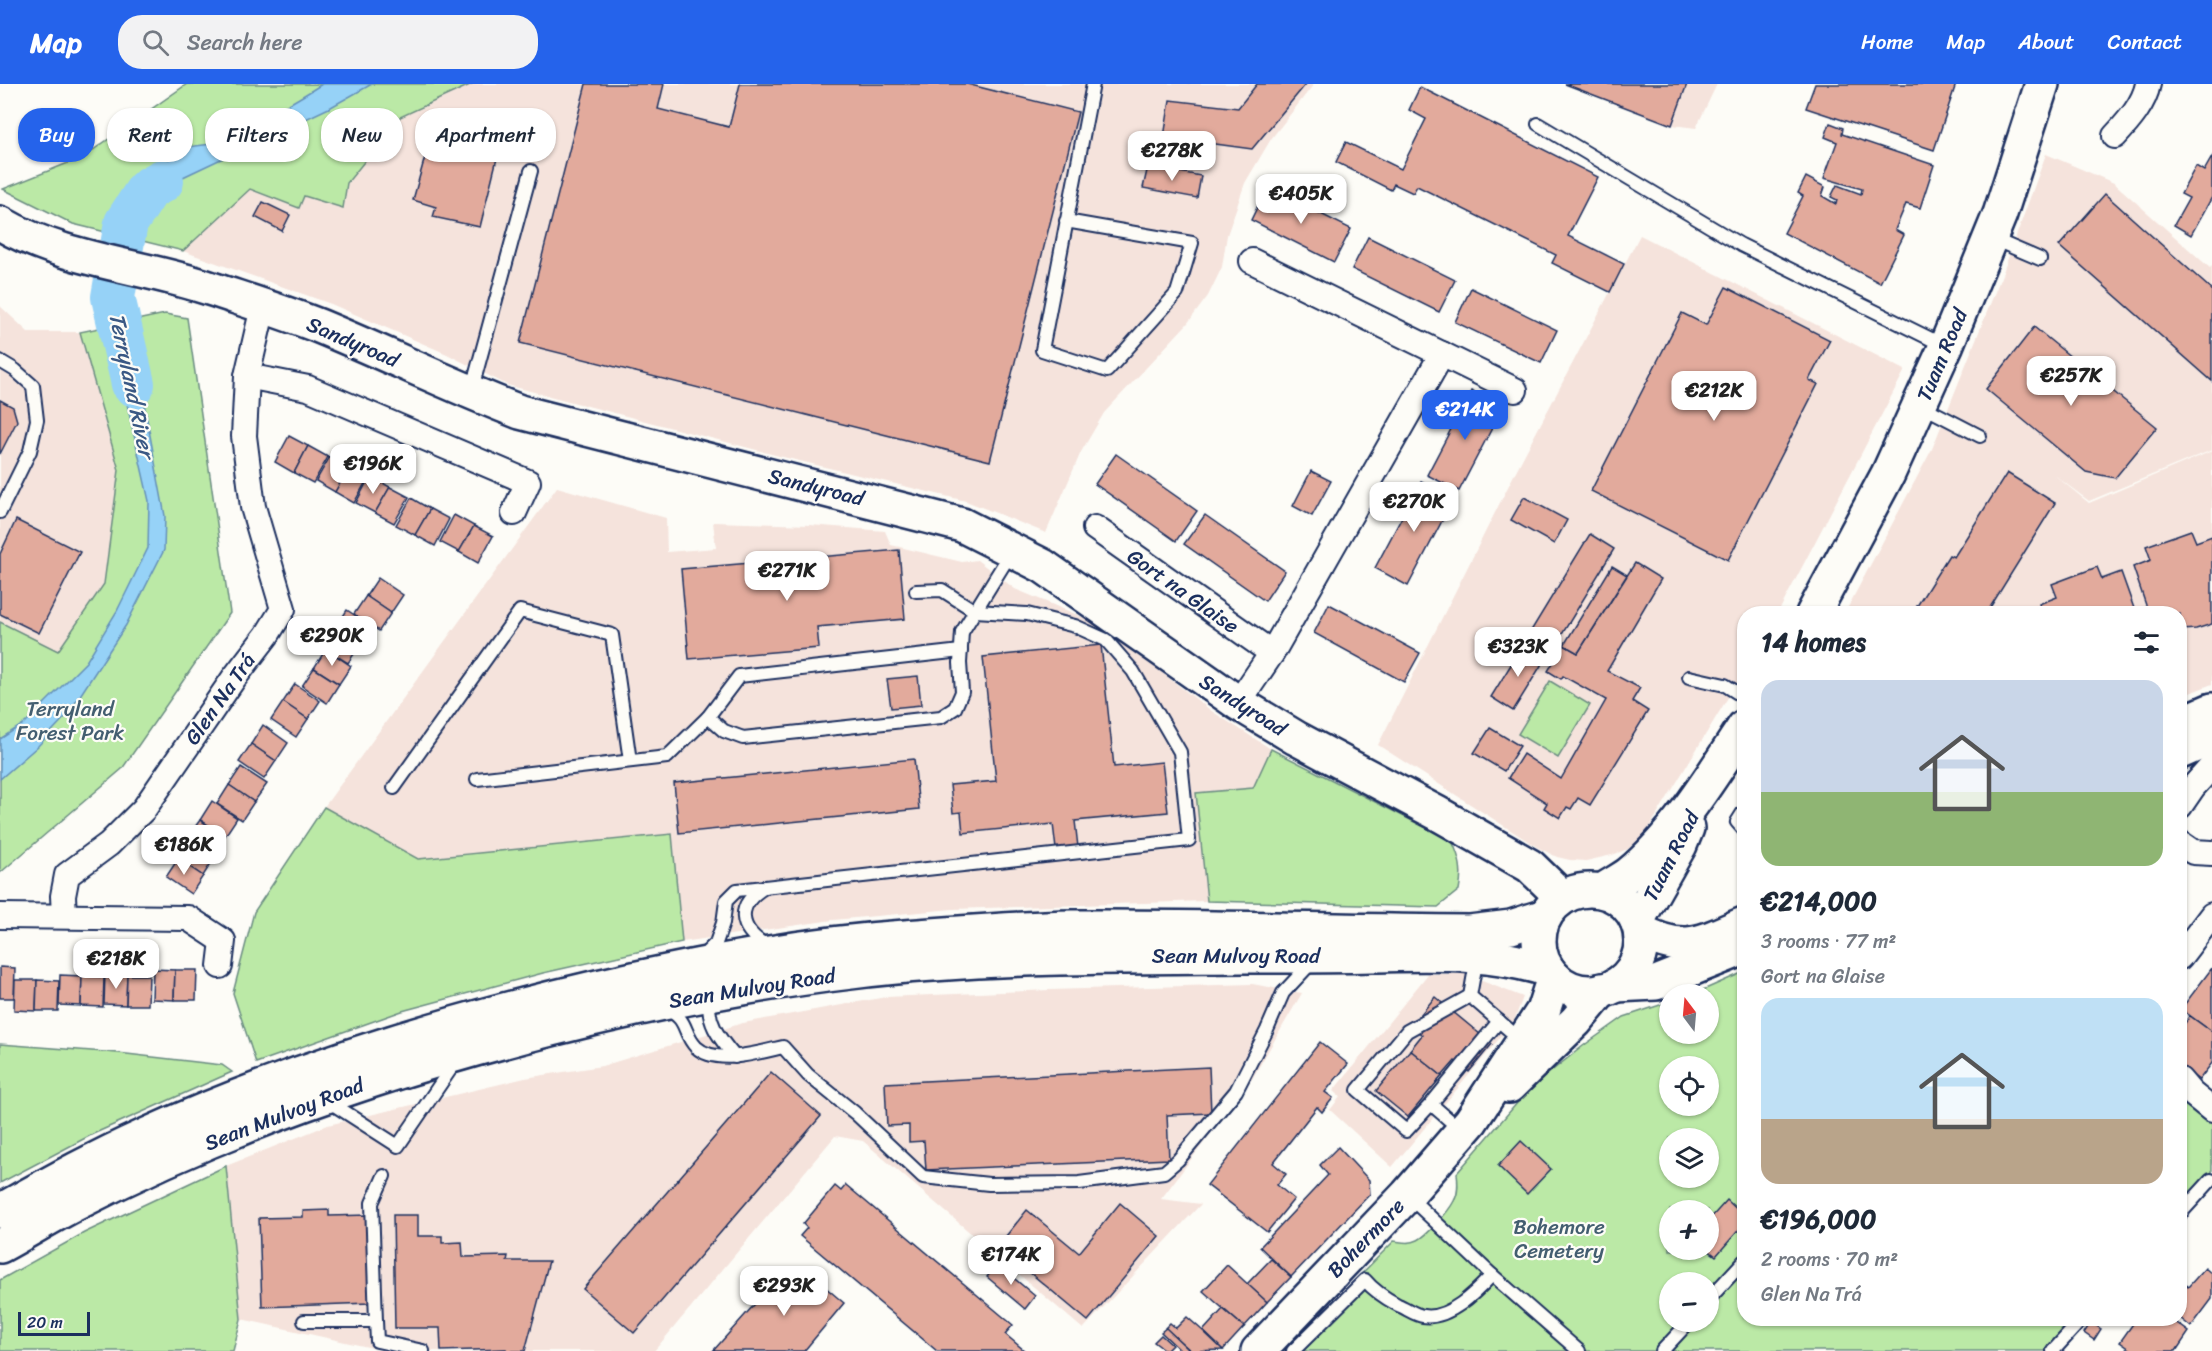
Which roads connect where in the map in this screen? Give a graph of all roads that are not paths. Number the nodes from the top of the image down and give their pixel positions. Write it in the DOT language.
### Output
graph roads {
  1 [pos="1093,84"];
  2 [pos="2042,84"];
  3 [pos="2148,84"];
  4 [pos="1538,124"];
  5 [pos="2115,136"];
  6 [pos="531,171"];
  7 [pos="1066,221"];
  8 [pos="0,223"];
  9 [pos="1991,238"];
  10 [pos="2040,259"];
  11 [pos="1252,261"];
  12 [pos="263,307"];
  13 [pos="1946,346"];
  14 [pos="1442,354"];
  15 [pos="0,361"];
  16 [pos="247,376"];
  17 [pos="1515,390"];
  18 [pos="470,393"];
  19 [pos="1920,405"];
  20 [pos="1980,436"];
  21 [pos="0,512"];
  22 [pos="514,513"];
  23 [pos="1095,528"];
  24 [pos="1012,550"];
  25 [pos="916,591"];
  26 [pos="1817,606"];
  27 [pos="975,611"];
  28 [pos="960,651"];
  29 [pos="1272,653"];
  30 [pos="1689,677"];
  31 [pos="1737,693"];
  32 [pos="1238,704"];
  33 [pos="2212,710"];
  34 [pos="708,717"];
  35 [pos="2187,721"];
  36 [pos="2212,738"];
  37 [pos="1737,740"];
  38 [pos="2187,749"];
  39 [pos="630,761"];
  40 [pos="2212,766"];
  41 [pos="477,779"];
  42 [pos="394,788"];
  43 [pos="1703,791"];
  44 [pos="2187,796"];
  45 [pos="2187,848"];
  46 [pos="2212,854"];
  47 [pos="766,886"];
  48 [pos="1602,891"];
  49 [pos="1554,907"];
  50 [pos="64,915"];
  51 [pos="2212,915"];
  52 [pos="0,916"];
  53 [pos="1639,926"];
  54 [pos="1737,927"];
  55 [pos="2187,948"];
  56 [pos="775,951"];
  57 [pos="1737,951"];
  58 [pos="1320,956"];
  59 [pos="1477,956"];
  60 [pos="220,966"];
  61 [pos="1551,973"];
  62 [pos="709,975"];
  63 [pos="1609,988"];
  64 [pos="1470,996"];
  65 [pos="653,1005"];
  66 [pos="1511,1031"];
  67 [pos="461,1052"];
  68 [pos="735,1057"];
  69 [pos="2187,1088"];
  70 [pos="322,1097"];
  71 [pos="1431,1104"];
  72 [pos="2212,1110"];
  73 [pos="1467,1126"];
  74 [pos="384,1176"];
  75 [pos="2211,1180"];
  76 [pos="1407,1195"];
  77 [pos="2187,1206"];
  78 [pos="0,1211"];
  79 [pos="0,1246"];
  80 [pos="1737,1269"];
  81 [pos="1492,1275"];
  82 [pos="1719,1288"];
  83 [pos="304,1321"];
  84 [pos="376,1321"];
  85 [pos="2076,1326"];
  86 [pos="1680,1332"];
  87 [pos="423,1351"];
  88 [pos="1258,1351"];
  89 [pos="1293,1351"];
  90 [pos="1579,1351"];
  91 [pos="1662,1351"];
  92 [pos="2053,1351"];
  1 -- 7 [label="lane"];
  2 -- 9 [label="main road, Tuam Road"];
  3 -- 5 [label="street"];
  4 -- 13 [label="lane"];
  6 -- 18 [label="lane"];
  7 -- 7 [label="lane"];
  8 -- 12 [label="main road, Sandyroad"];
  9 -- 10 [label="lane"];
  9 -- 13 [label="main road, Tuam Road"];
  11 -- 14 [label="street"];
  12 -- 16 [label="street, Glen Na Trá"];
  12 -- 18 [label="main road, Sandyroad"];
  13 -- 19 [label="main road, Tuam Road"];
  14 -- 17 [label="street"];
  14 -- 29 [label="street"];
  15 -- 21 [label="lane"];
  16 -- 22 [label="street"];
  16 -- 50 [label="street, Glen Na Trá"];
  18 -- 24 [label="main road, Sandyroad"];
  19 -- 20 [label="lane"];
  19 -- 26 [label="main road, Tuam Road"];
  23 -- 29 [label="street, Gort na Glaise"];
  24 -- 27 [label="lane"];
  24 -- 32 [label="main road, Sandyroad"];
  25 -- 27 [label="lane"];
  27 -- 28 [label="lane"];
  27 -- 47 [label="lane"];
  28 -- 34 [label="lane"];
  28 -- 34 [label="lane"];
  29 -- 32 [label="street"];
  30 -- 31 [label="lane"];
  32 -- 49 [label="main road, Sandyroad"];
  33 -- 35 [label="main road"];
  34 -- 39 [label="lane"];
  36 -- 38 [label="main road"];
  37 -- 43 [label="main road, Tuam Road"];
  39 -- 41 [label="lane"];
  39 -- 42 [label="lane"];
  40 -- 44 [label="street"];
  43 -- 48 [label="main road, Tuam Road"];
  43 -- 53 [label="main road, Tuam Road"];
  45 -- 46 [label="street"];
  47 -- 56 [label="lane"];
  47 -- 62 [label="lane"];
  48 -- 49 [label="main road"];
  48 -- 53 [label="main road"];
  49 -- 56 [label="main road, Sean Mulvoy Road"];
  49 -- 61 [label="main road"];
  50 -- 52 [label="street"];
  50 -- 60 [label="street"];
  51 -- 55 [label="street"];
  53 -- 54 [label="main road"];
  53 -- 63 [label="main road"];
  56 -- 62 [label="main road, Sean Mulvoy Road"];
  57 -- 63 [label="main road"];
  58 -- 59 [label="main road, Sean Mulvoy Road"];
  58 -- 62 [label="main road, Sean Mulvoy Road"];
  58 -- 68 [label="lane"];
  59 -- 61 [label="main road, Sean Mulvoy Road"];
  59 -- 64 [label="lane"];
  61 -- 63 [label="main road"];
  61 -- 66 [label="main road, Bohermore"];
  62 -- 65 [label="main road, Sean Mulvoy Road"];
  62 -- 68 [label="lane"];
  62 -- 78 [label="main road, Sean Mulvoy Road"];
  63 -- 73 [label="main road, Bohermore"];
  64 -- 66 [label="lane"];
  64 -- 71 [label="lane"];
  65 -- 67 [label="main road, Sean Mulvoy Road"];
  65 -- 68 [label="lane"];
  66 -- 71 [label="lane"];
  66 -- 73 [label="main road, Bohermore"];
  67 -- 70 [label="main road, Sean Mulvoy Road"];
  67 -- 70 [label="lane"];
  69 -- 72 [label="street"];
  70 -- 79 [label="main road, Sean Mulvoy Road"];
  71 -- 73 [label="lane"];
  73 -- 76 [label="main road, Bohermore"];
  74 -- 84 [label="lane"];
  75 -- 77 [label="lane"];
  76 -- 81 [label="lane"];
  76 -- 88 [label="main road, Bohermore"];
  80 -- 82 [label="lane"];
  81 -- 89 [label="lane"];
  81 -- 90 [label="lane"];
  83 -- 84 [label="lane"];
  84 -- 87 [label="lane"];
  85 -- 92 [label="lane"];
  86 -- 91 [label="lane"];
}
